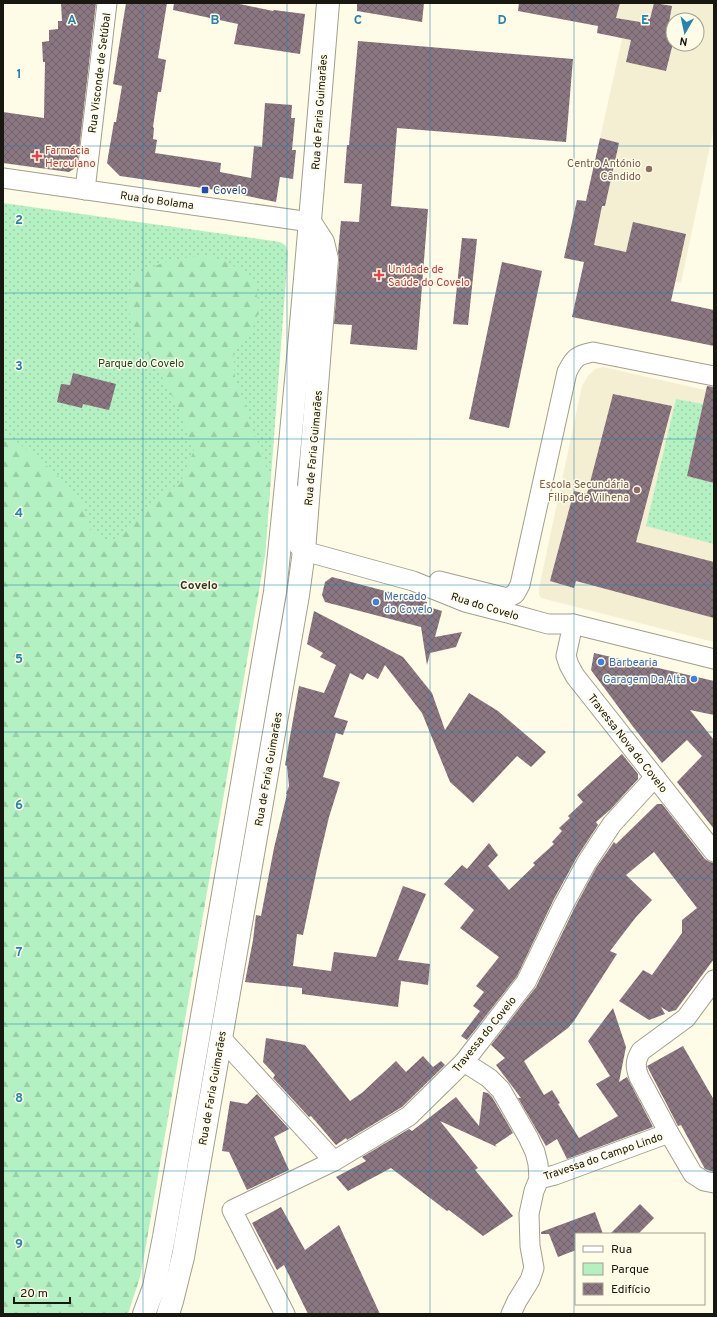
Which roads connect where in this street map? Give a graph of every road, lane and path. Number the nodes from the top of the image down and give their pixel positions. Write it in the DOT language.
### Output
graph roads {
  1 [pos="107,3"];
  2 [pos="328,3"];
  3 [pos="3,178"];
  4 [pos="85,190"];
  5 [pos="310,222"];
  6 [pos="714,376"];
  7 [pos="287,487"];
  8 [pos="304,551"];
  9 [pos="413,581"];
  10 [pos="573,624"];
  11 [pos="714,659"];
  12 [pos="655,777"];
  13 [pos="714,852"];
  14 [pos="714,980"];
  15 [pos="221,1038"];
  16 [pos="464,1062"];
  17 [pos="669,1133"];
  18 [pos="334,1161"];
  19 [pos="539,1179"];
  20 [pos="714,1183"];
  21 [pos="144,1314"];
  22 [pos="168,1314"];
  23 [pos="285,1314"];
  24 [pos="512,1314"];
  1 -- 4 [label="street, Rua Visconde de Setúbal"];
  2 -- 5 [label="main road, Rua de Faria Guimarães"];
  3 -- 4 [label="street, Rua do Bolama"];
  4 -- 5 [label="street, Rua do Bolama"];
  5 -- 7 [label="main road, Rua de Faria Guimarães"];
  5 -- 8 [label="main road, Rua de Faria Guimarães"];
  6 -- 9 [label="street"];
  7 -- 8 [label="street"];
  7 -- 21 [label="main road, Rua de Faria Guimarães"];
  8 -- 9 [label="street, Rua do Covelo"];
  8 -- 15 [label="main road, Rua de Faria Guimarães"];
  9 -- 10 [label="street, Rua do Covelo"];
  10 -- 11 [label="street, Rua do Covelo"];
  10 -- 12 [label="street, Travessa Nova do Covelo"];
  12 -- 13 [label="street, Travessa Nova do Covelo"];
  12 -- 16 [label="street, Travessa do Covelo"];
  14 -- 17 [label="street"];
  15 -- 18 [label="street"];
  15 -- 22 [label="main road, Rua de Faria Guimarães"];
  16 -- 18 [label="street, Travessa do Covelo"];
  16 -- 19 [label="street"];
  17 -- 19 [label="street, Travessa do Campo Lindo"];
  17 -- 20 [label="street, Travessa do Campo Lindo"];
  18 -- 23 [label="street, Travessa do Covelo"];
  19 -- 24 [label="street"];
}
